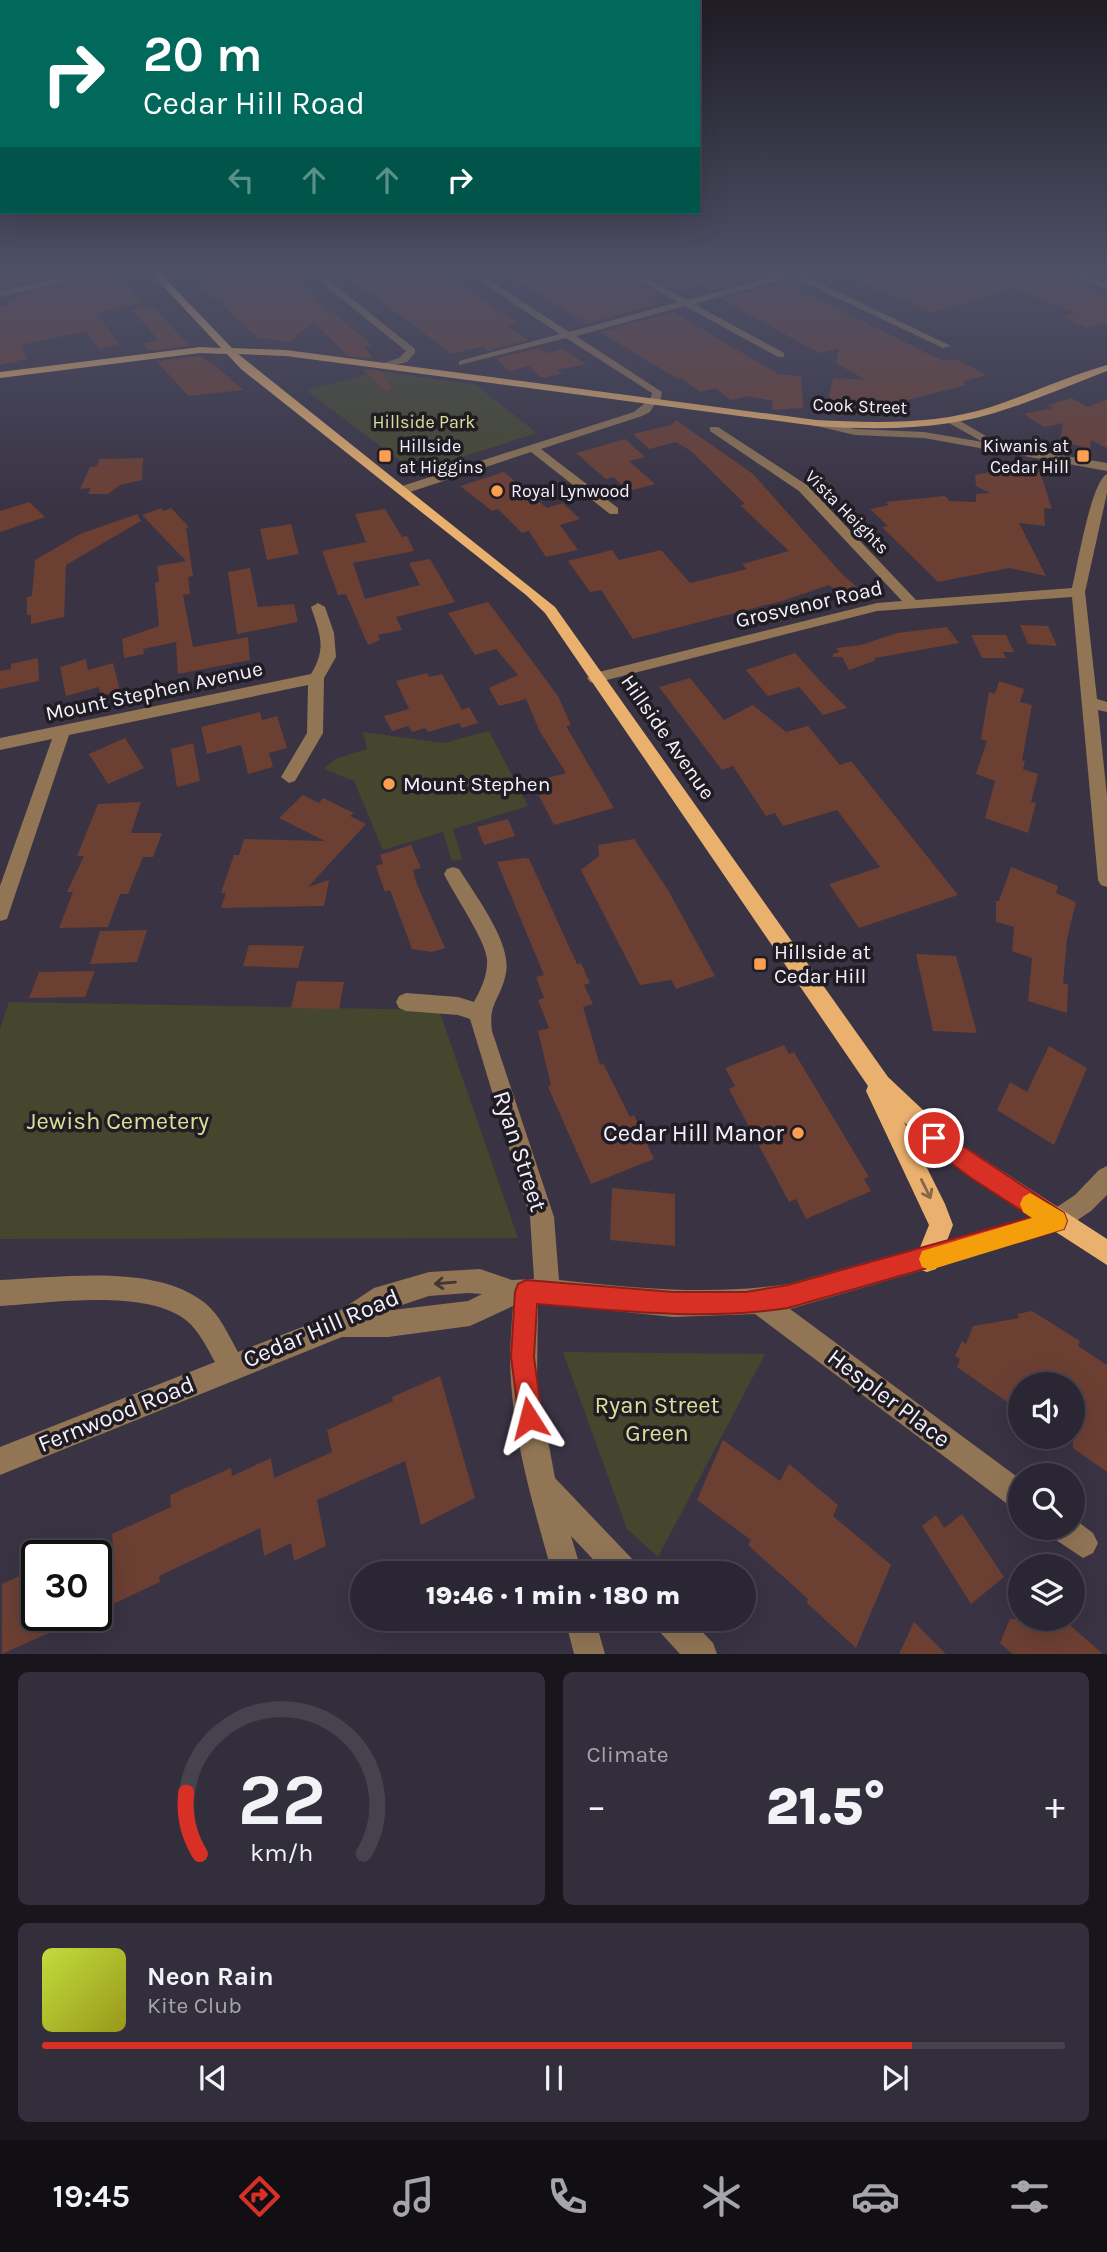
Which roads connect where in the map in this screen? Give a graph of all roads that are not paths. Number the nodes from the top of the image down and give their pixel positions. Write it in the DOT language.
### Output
graph roads {
  1 [pos="191,351"];
  2 [pos="217,351"];
  3 [pos="412,351"];
  4 [pos="505,351"];
  5 [pos="594,351"];
  6 [pos="773,351"];
  7 [pos="229,352"];
  8 [pos="780,355"];
  9 [pos="463,363"];
  10 [pos="385,366"];
  11 [pos="1107,368"];
  12 [pos="0,375"];
  13 [pos="0,383"];
  14 [pos="653,402"];
  15 [pos="951,420"];
  16 [pos="816,423"];
  17 [pos="714,429"];
  18 [pos="533,448"];
  19 [pos="1032,453"];
  20 [pos="1107,467"];
  21 [pos="1107,478"];
  22 [pos="403,489"];
  23 [pos="614,511"];
  24 [pos="1078,592"];
  25 [pos="913,604"];
  26 [pos="318,607"];
  27 [pos="316,678"];
  28 [pos="595,678"];
  29 [pos="1089,703"];
  30 [pos="1107,707"];
  31 [pos="62,732"];
  32 [pos="0,744"];
  33 [pos="289,777"];
  34 [pos="453,874"];
  35 [pos="1107,880"];
  36 [pos="0,913"];
  37 [pos="406,1002"];
  38 [pos="480,1013"];
  39 [pos="863,1062"];
  40 [pos="1107,1178"];
  41 [pos="1056,1221"];
  42 [pos="1107,1253"];
  43 [pos="927,1260"];
  44 [pos="528,1292"];
  45 [pos="0,1293"];
  46 [pos="758,1301"];
  47 [pos="231,1367"];
  48 [pos="0,1461"];
  49 [pos="543,1485"];
  50 [pos="1008,1487"];
  51 [pos="564,1561"];
  52 [pos="615,1561"];
  53 [pos="583,1631"];
  54 [pos="680,1631"];
  55 [pos="590,1654"];
  56 [pos="702,1654"];
  1 -- 12 [label="main road, Cook Street"];
  2 -- 7 [label="main road, Cook Street"];
  3 -- 10 [label="street"];
  4 -- 9 [label="street"];
  5 -- 14 [label="street"];
  6 -- 8 [label="street"];
  7 -- 10 [label="main road, Cook Street"];
  7 -- 13 [label="main road, Cook Street"];
  7 -- 22 [label="main road, Hillside Avenue"];
  10 -- 14 [label="main road, Cook Street"];
  11 -- 15 [label="main road, Cook Street"];
  14 -- 16 [label="main road, Cook Street"];
  14 -- 18 [label="street"];
  15 -- 16 [label="main road, Cook Street"];
  15 -- 19 [label="street"];
  16 -- 19 [label="street"];
  17 -- 25 [label="street, Vista Heights"];
  18 -- 22 [label="street"];
  18 -- 23 [label="street"];
  19 -- 20 [label="street"];
  21 -- 24 [label="street"];
  22 -- 28 [label="main road, Hillside Avenue"];
  24 -- 25 [label="street, Grosvenor Road"];
  24 -- 29 [label="street"];
  25 -- 28 [label="street, Grosvenor Road"];
  26 -- 27 [label="street"];
  27 -- 31 [label="street, Mount Stephen Avenue"];
  27 -- 33 [label="street"];
  28 -- 39 [label="main road, Hillside Avenue"];
  29 -- 30 [label="street"];
  29 -- 35 [label="street"];
  31 -- 32 [label="street, Mount Stephen Avenue"];
  31 -- 36 [label="street"];
  34 -- 38 [label="street"];
  37 -- 38 [label="street"];
  38 -- 44 [label="street, Ryan Street"];
  39 -- 41 [label="main road, Hillside Avenue"];
  39 -- 43 [label="main road, one-way"];
  40 -- 41 [label="street"];
  41 -- 42 [label="main road, Hillside Avenue"];
  41 -- 43 [label="street"];
  43 -- 46 [label="street"];
  44 -- 46 [label="street"];
  44 -- 47 [label="street, Cedar Hill Road"];
  44 -- 49 [label="street, Ryan Street"];
  45 -- 47 [label="street, Cedar Hill Road"];
  46 -- 50 [label="street, Hespler Place"];
  47 -- 48 [label="street, Fernwood Road"];
  49 -- 51 [label="street, Ryan Street"];
  49 -- 52 [label="street"];
  53 -- 55 [label="street"];
  54 -- 56 [label="street"];
}
